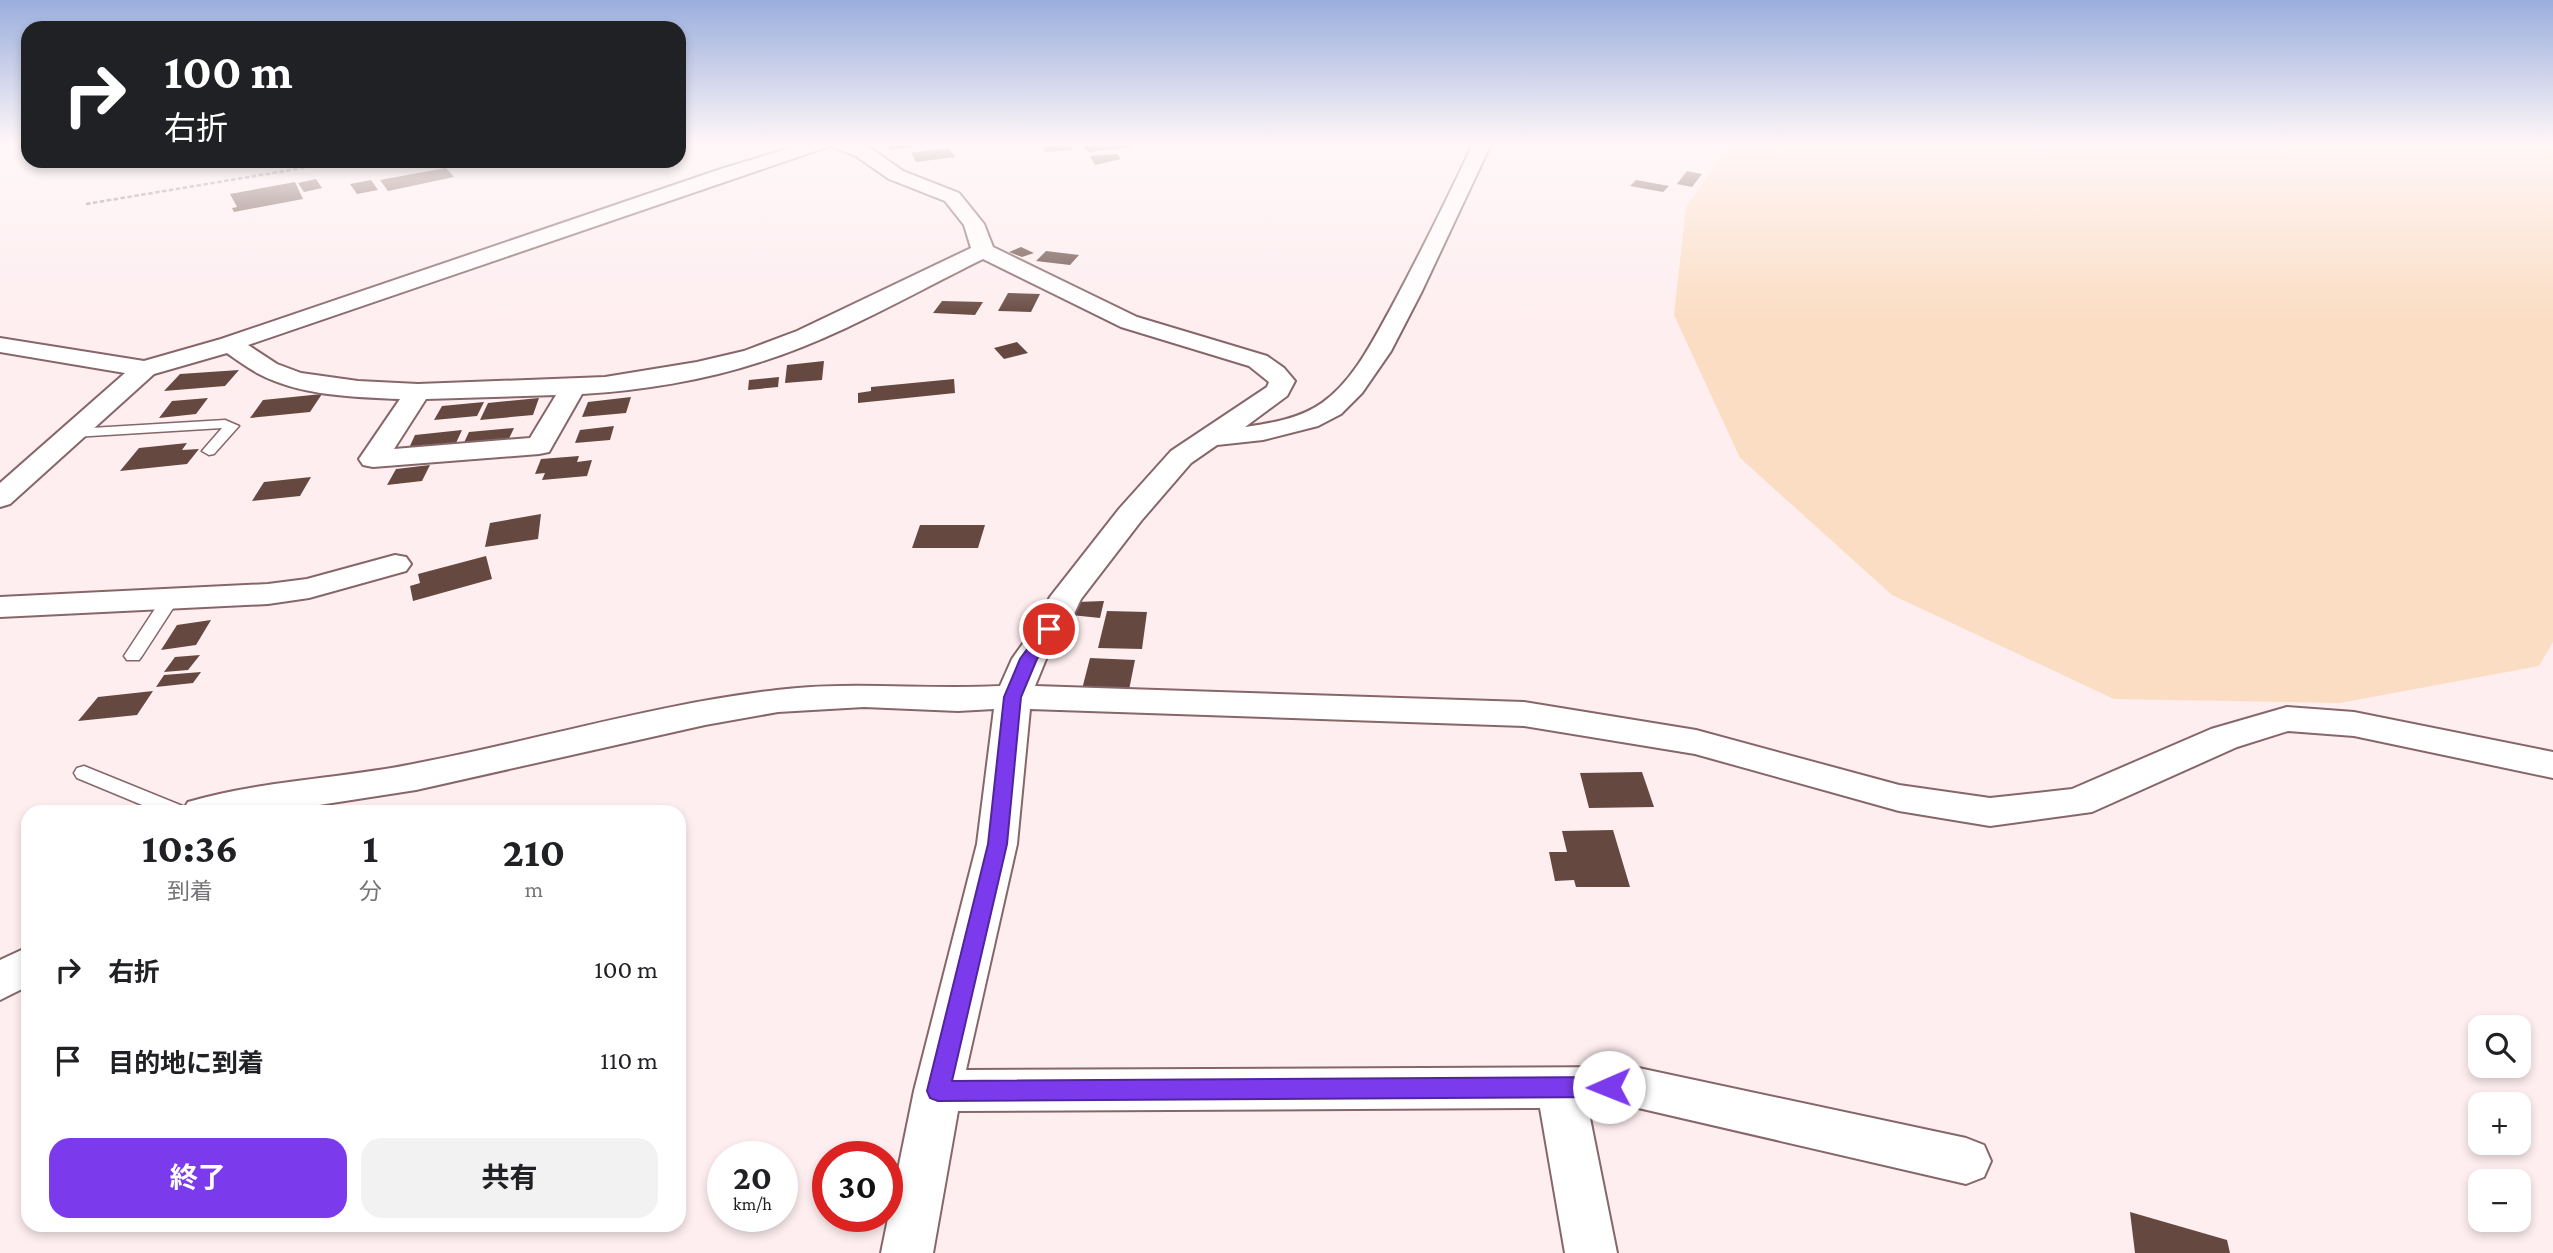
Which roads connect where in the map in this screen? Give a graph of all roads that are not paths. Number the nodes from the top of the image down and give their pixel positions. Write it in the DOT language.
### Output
graph roads {
  1 [pos="643,202"];
  2 [pos="956,202"];
  3 [pos="1456,202"];
  4 [pos="983,251"];
  5 [pos="229,344"];
  6 [pos="0,345"];
  7 [pos="145,369"];
  8 [pos="573,387"];
  9 [pos="418,392"];
  10 [pos="74,433"];
  11 [pos="1210,439"];
  12 [pos="209,450"];
  13 [pos="0,498"];
  14 [pos="395,564"];
  15 [pos="170,599"];
  16 [pos="0,607"];
  17 [pos="133,656"];
  18 [pos="1013,697"];
  19 [pos="2553,765"];
  20 [pos="83,773"];
  21 [pos="161,805"];
  22 [pos="231,805"];
  23 [pos="21,968"];
  24 [pos="0,982"];
  25 [pos="1560,1088"];
  26 [pos="938,1091"];
  27 [pos="1966,1161"];
  28 [pos="907,1253"];
  29 [pos="1591,1253"];
  1 -- 5 [label="street"];
  2 -- 4 [label="street"];
  3 -- 11 [label="street"];
  4 -- 8 [label="street"];
  4 -- 11 [label="street"];
  5 -- 7 [label="street"];
  5 -- 9 [label="street"];
  6 -- 7 [label="street"];
  7 -- 10 [label="street"];
  8 -- 9 [label="street"];
  8 -- 9 [label="street"];
  10 -- 12 [label="lane"];
  10 -- 13 [label="street"];
  11 -- 18 [label="street"];
  14 -- 15 [label="street"];
  15 -- 16 [label="street"];
  15 -- 17 [label="lane"];
  18 -- 19 [label="street"];
  18 -- 22 [label="street"];
  18 -- 26 [label="street"];
  20 -- 21 [label="lane"];
  23 -- 24 [label="street"];
  25 -- 26 [label="street"];
  25 -- 27 [label="street"];
  25 -- 29 [label="street"];
  26 -- 28 [label="street"];
}
